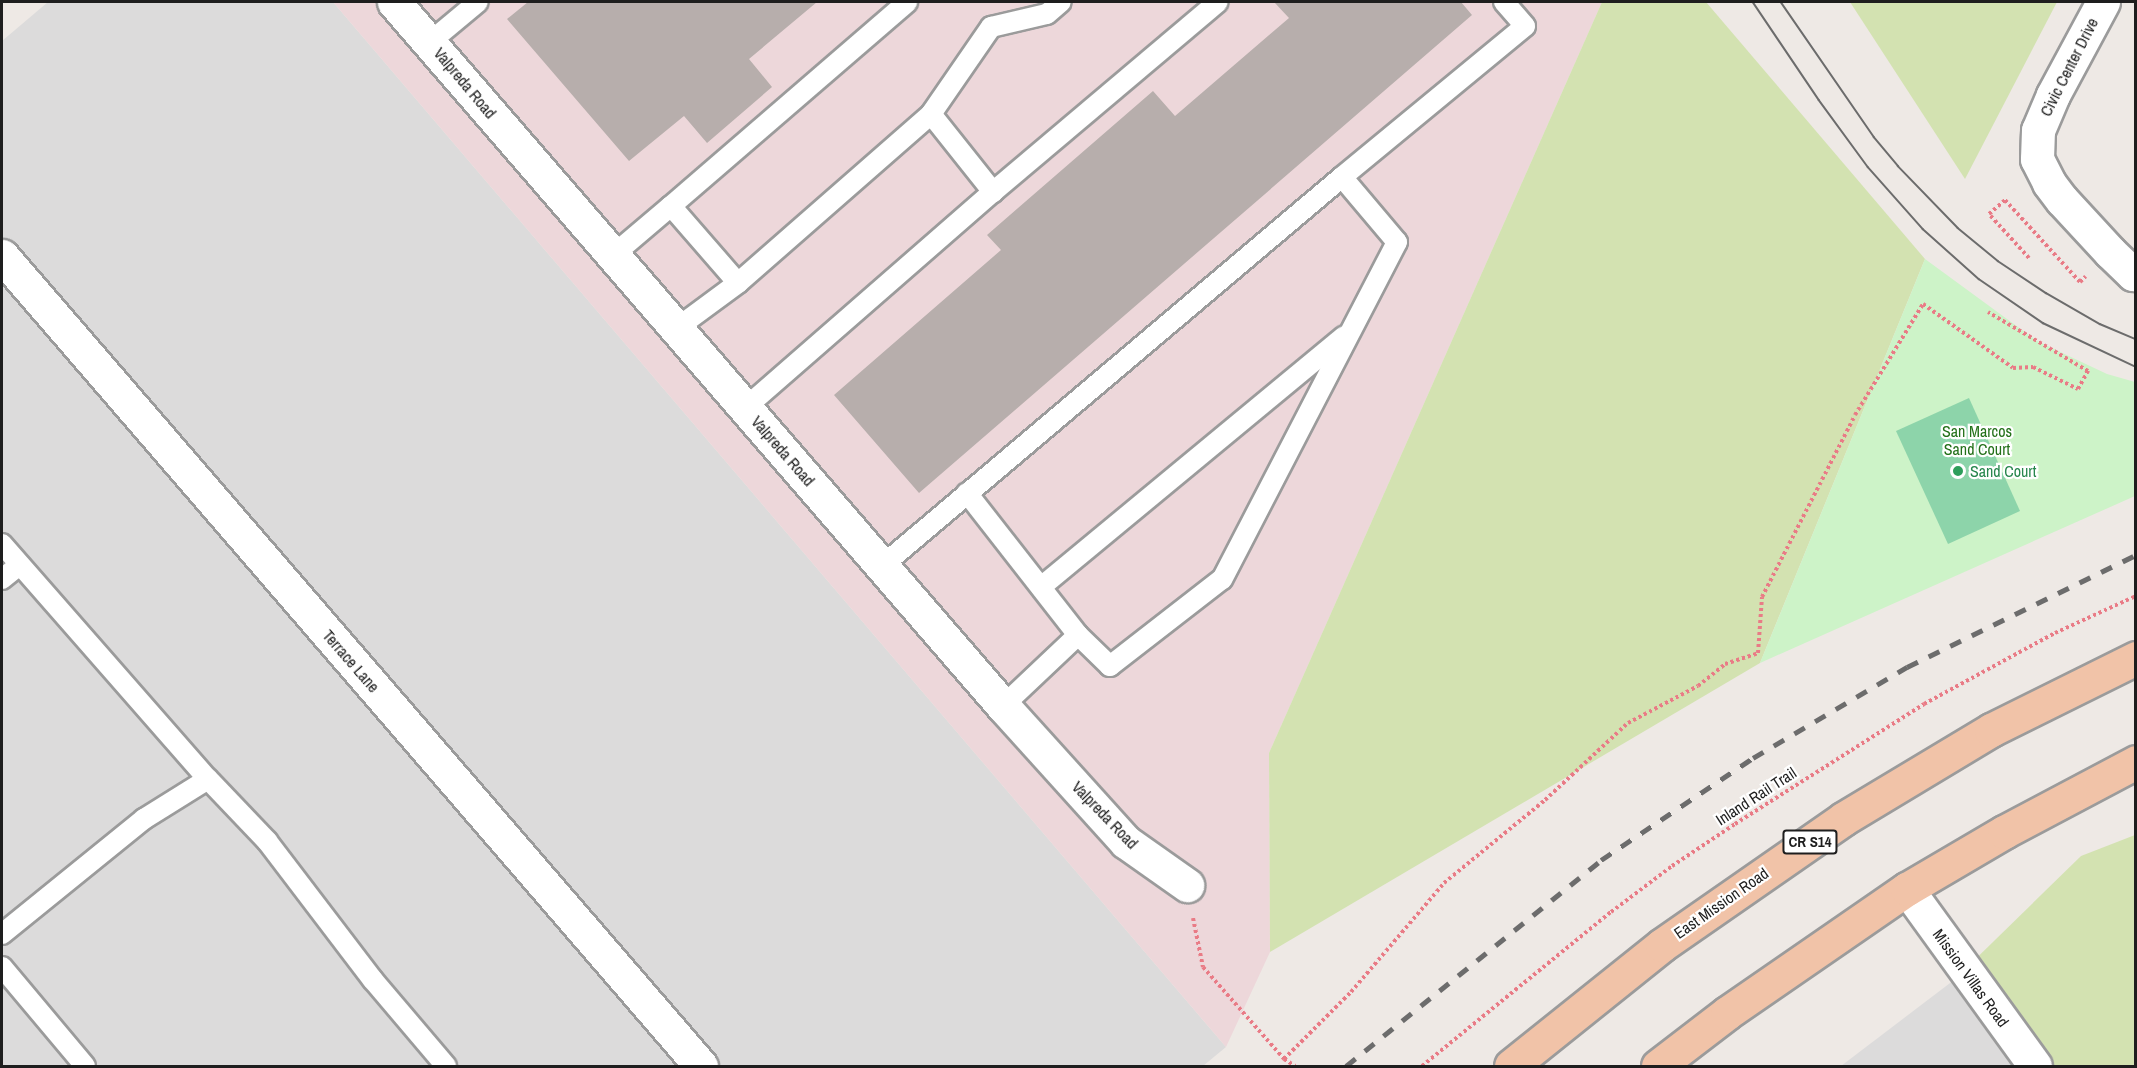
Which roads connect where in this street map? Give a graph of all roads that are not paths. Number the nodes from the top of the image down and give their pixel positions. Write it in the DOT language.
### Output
graph roads {
  1 [pos="394,2"];
  2 [pos="478,2"];
  3 [pos="907,2"];
  4 [pos="1061,2"];
  5 [pos="1218,2"];
  6 [pos="1504,2"];
  7 [pos="2103,2"];
  8 [pos="430,42"];
  9 [pos="932,114"];
  10 [pos="1342,177"];
  11 [pos="993,192"];
  12 [pos="671,206"];
  13 [pos="2,256"];
  14 [pos="612,256"];
  15 [pos="2136,272"];
  16 [pos="738,283"];
  17 [pos="677,328"];
  18 [pos="1351,331"];
  19 [pos="745,408"];
  20 [pos="967,493"];
  21 [pos="2,544"];
  22 [pos="18,565"];
  23 [pos="883,565"];
  24 [pos="2,579"];
  25 [pos="1041,587"];
  26 [pos="1078,635"];
  27 [pos="2136,658"];
  28 [pos="1003,706"];
  29 [pos="2136,762"];
  30 [pos="208,779"];
  31 [pos="1187,885"];
  32 [pos="1907,889"];
  33 [pos="2,934"];
  34 [pos="2,967"];
  35 [pos="85,1066"];
  36 [pos="446,1066"];
  37 [pos="701,1066"];
  38 [pos="1511,1066"];
  39 [pos="1658,1066"];
  40 [pos="2035,1066"];
  1 -- 8 [label="street, Valpreda Road"];
  2 -- 8 [label="lane"];
  3 -- 12 [label="lane"];
  4 -- 9 [label="lane"];
  5 -- 11 [label="lane"];
  6 -- 10 [label="lane"];
  7 -- 15 [label="street, Civic Center Drive"];
  8 -- 14 [label="street, Valpreda Road"];
  9 -- 11 [label="lane"];
  9 -- 16 [label="lane"];
  10 -- 18 [label="lane"];
  10 -- 20 [label="lane"];
  11 -- 19 [label="lane"];
  12 -- 14 [label="lane"];
  12 -- 16 [label="lane"];
  13 -- 37 [label="street, Terrace Lane"];
  14 -- 17 [label="street, Valpreda Road"];
  16 -- 17 [label="lane"];
  17 -- 19 [label="street, Valpreda Road"];
  18 -- 25 [label="lane"];
  18 -- 26 [label="lane"];
  19 -- 23 [label="street, Valpreda Road"];
  20 -- 23 [label="lane"];
  20 -- 25 [label="lane"];
  21 -- 22 [label="lane"];
  22 -- 24 [label="lane"];
  22 -- 30 [label="lane"];
  23 -- 28 [label="street, Valpreda Road"];
  25 -- 26 [label="lane"];
  26 -- 28 [label="lane"];
  27 -- 38 [label="main road, East Mission Road / CR S14"];
  28 -- 31 [label="street, Valpreda Road"];
  29 -- 32 [label="main road"];
  30 -- 33 [label="lane"];
  30 -- 36 [label="lane"];
  32 -- 39 [label="main road"];
  32 -- 40 [label="street, Mission Villas Road"];
  34 -- 35 [label="lane"];
}
